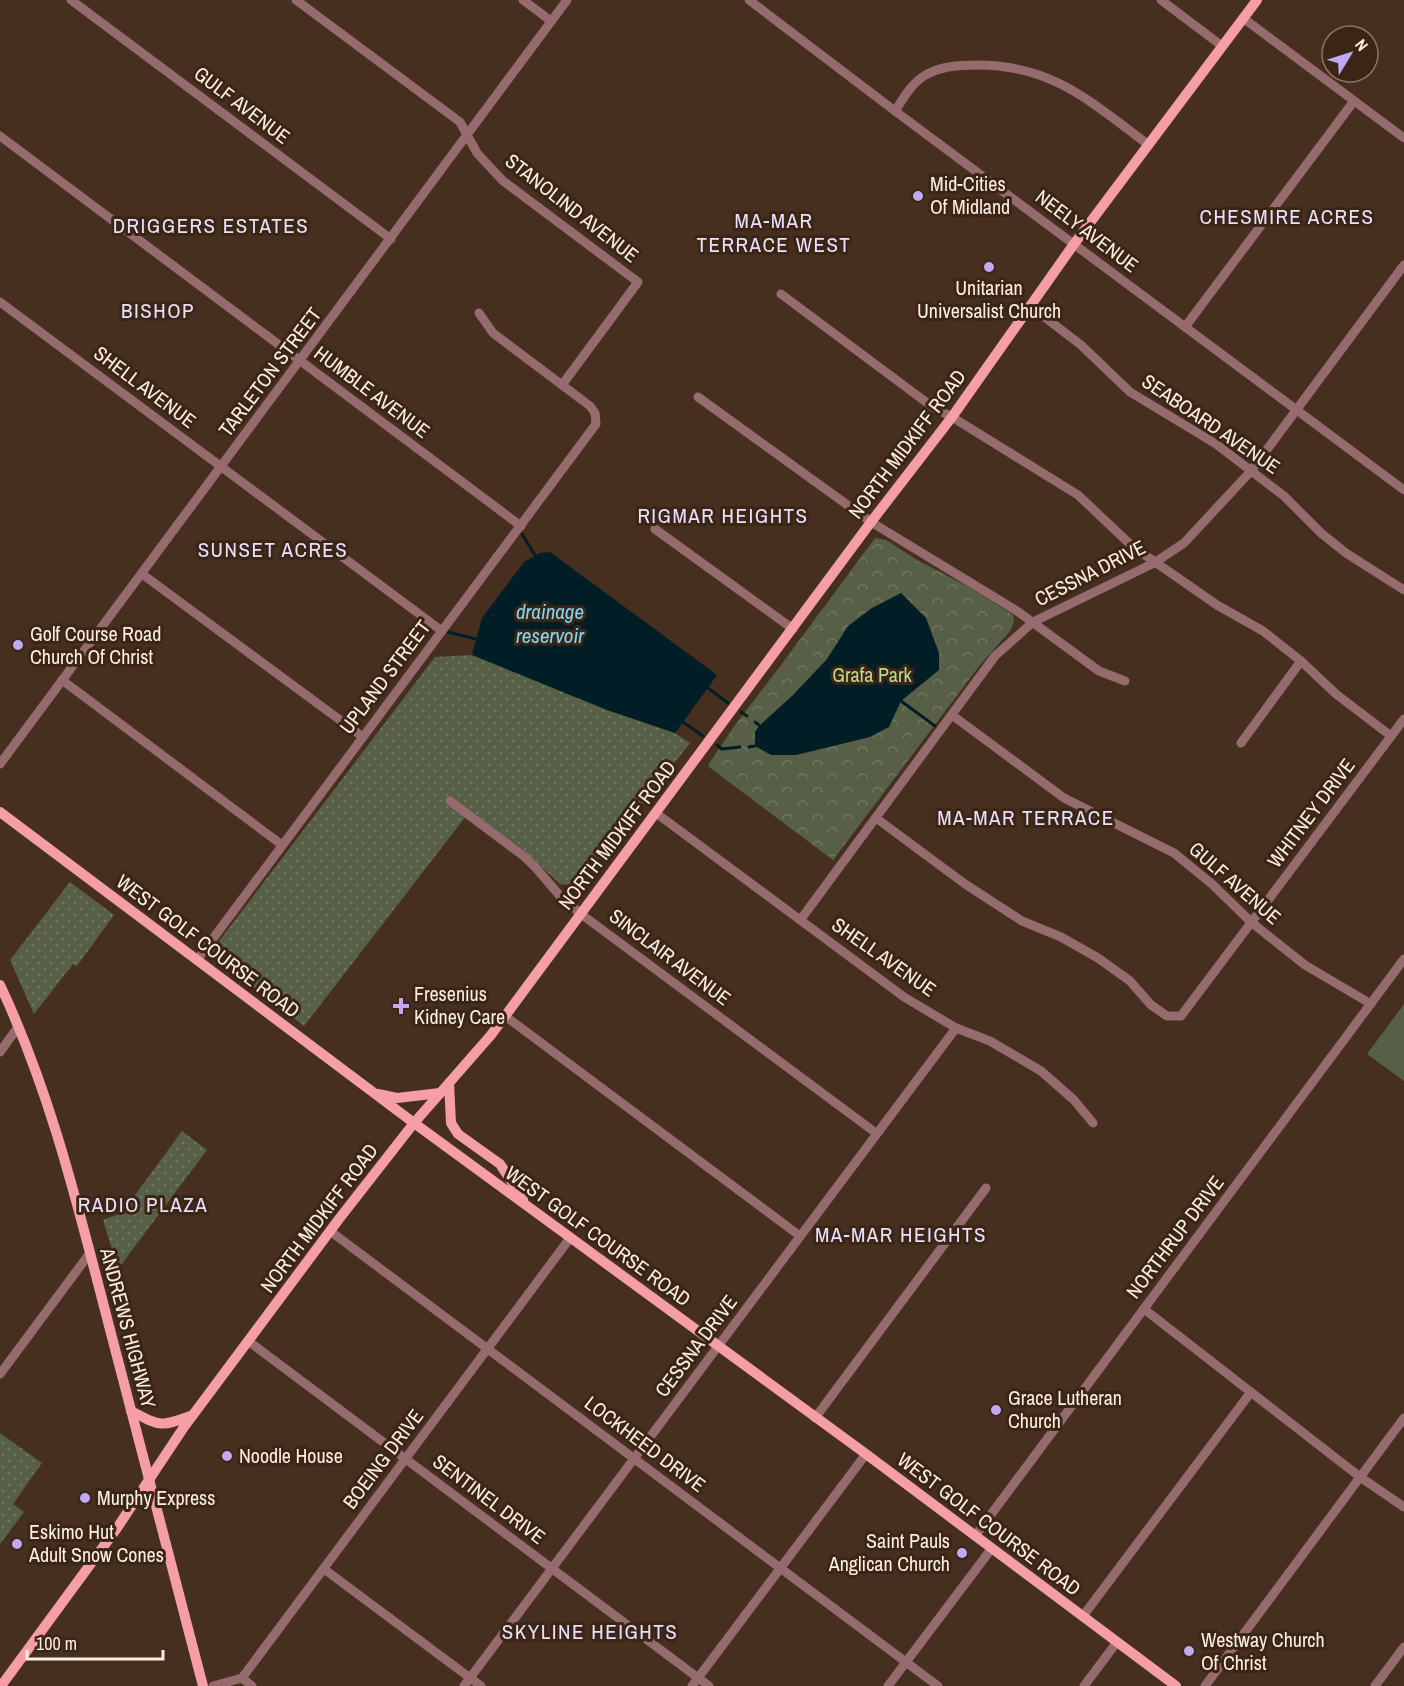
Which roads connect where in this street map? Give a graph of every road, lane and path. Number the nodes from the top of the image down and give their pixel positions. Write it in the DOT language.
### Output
graph roads {
  1 [pos="71,0"];
  2 [pos="296,0"];
  3 [pos="523,0"];
  4 [pos="567,0"];
  5 [pos="749,0"];
  6 [pos="1161,0"];
  7 [pos="1257,0"];
  8 [pos="1244,18"];
  9 [pos="551,21"];
  10 [pos="1222,46"];
  11 [pos="1354,101"];
  12 [pos="895,111"];
  13 [pos="468,135"];
  14 [pos="0,136"];
  15 [pos="1404,138"];
  16 [pos="1149,145"];
  17 [pos="391,239"];
  18 [pos="1074,244"];
  19 [pos="1404,266"];
  20 [pos="781,294"];
  21 [pos="0,302"];
  22 [pos="1030,306"];
  23 [pos="479,313"];
  24 [pos="1185,327"];
  25 [pos="300,361"];
  26 [pos="562,385"];
  27 [pos="698,397"];
  28 [pos="1296,410"];
  29 [pos="951,417"];
  30 [pos="222,467"];
  31 [pos="1251,471"];
  32 [pos="1404,490"];
  33 [pos="871,522"];
  34 [pos="521,526"];
  35 [pos="655,529"];
  36 [pos="1154,563"];
  37 [pos="142,574"];
  38 [pos="1404,590"];
  39 [pos="1033,622"];
  40 [pos="793,629"];
  41 [pos="442,631"];
  42 [pos="1301,661"];
  43 [pos="62,680"];
  44 [pos="1125,681"];
  45 [pos="952,715"];
  46 [pos="1404,719"];
  47 [pos="1391,736"];
  48 [pos="363,737"];
  49 [pos="1241,743"];
  50 [pos="0,764"];
  51 [pos="450,801"];
  52 [pos="0,812"];
  53 [pos="657,813"];
  54 [pos="876,819"];
  55 [pos="282,844"];
  56 [pos="581,914"];
  57 [pos="801,920"];
  58 [pos="1251,922"];
  59 [pos="1404,959"];
  60 [pos="197,960"];
  61 [pos="0,985"];
  62 [pos="1371,1004"];
  63 [pos="505,1016"];
  64 [pos="18,1027"];
  65 [pos="956,1028"];
  66 [pos="0,1052"];
  67 [pos="449,1083"];
  68 [pos="374,1093"];
  69 [pos="440,1093"];
  70 [pos="414,1123"];
  71 [pos="1093,1123"];
  72 [pos="876,1133"];
  73 [pos="986,1188"];
  74 [pos="528,1207"];
  75 [pos="330,1231"];
  76 [pos="800,1236"];
  77 [pos="570,1238"];
  78 [pos="90,1253"];
  79 [pos="1144,1310"];
  80 [pos="248,1341"];
  81 [pos="718,1347"];
  82 [pos="487,1349"];
  83 [pos="1,1370"];
  84 [pos="1251,1392"];
  85 [pos="131,1411"];
  86 [pos="193,1415"];
  87 [pos="815,1418"];
  88 [pos="1404,1418"];
  89 [pos="866,1454"];
  90 [pos="634,1458"];
  91 [pos="405,1459"];
  92 [pos="1360,1477"];
  93 [pos="149,1481"];
  94 [pos="1404,1507"];
  95 [pos="975,1536"];
  96 [pos="992,1548"];
  97 [pos="781,1568"];
  98 [pos="324,1569"];
  99 [pos="552,1569"];
  100 [pos="1083,1616"];
  101 [pos="1117,1642"];
  102 [pos="1404,1647"];
  103 [pos="906,1662"];
  104 [pos="242,1678"];
  105 [pos="470,1678"];
  106 [pos="698,1678"];
  107 [pos="1,1686"];
  108 [pos="203,1686"];
  109 [pos="213,1686"];
  110 [pos="252,1686"];
  111 [pos="464,1686"];
  112 [pos="481,1686"];
  113 [pos="692,1686"];
  114 [pos="709,1686"];
  115 [pos="888,1686"];
  116 [pos="938,1686"];
  117 [pos="1084,1686"];
  118 [pos="1176,1686"];
  119 [pos="1205,1686"];
  120 [pos="1375,1686"];
  1 -- 17 [label="street, GULF AVENUE"];
  2 -- 13 [label="street, STANOLIND AVENUE"];
  3 -- 9 [label="street"];
  4 -- 9 [label="street, TARLETON STREET"];
  5 -- 12 [label="street, NEELY AVENUE"];
  6 -- 10 [label="street"];
  7 -- 8 [label="main road, NORTH MIDKIFF ROAD"];
  8 -- 10 [label="main road, NORTH MIDKIFF ROAD"];
  8 -- 11 [label="street"];
  9 -- 13 [label="street, TARLETON STREET"];
  10 -- 16 [label="main road, NORTH MIDKIFF ROAD"];
  11 -- 15 [label="street"];
  11 -- 24 [label="street"];
  12 -- 16 [label="street"];
  12 -- 18 [label="street, NEELY AVENUE"];
  13 -- 17 [label="street, TARLETON STREET"];
  13 -- 26 [label="street, STANOLIND AVENUE"];
  14 -- 25 [label="street, HUMBLE AVENUE"];
  16 -- 18 [label="main road, NORTH MIDKIFF ROAD"];
  17 -- 25 [label="street, TARLETON STREET"];
  18 -- 22 [label="main road, NORTH MIDKIFF ROAD"];
  18 -- 24 [label="street, NEELY AVENUE"];
  19 -- 28 [label="street, CESSNA DRIVE"];
  20 -- 29 [label="street"];
  21 -- 30 [label="street, SHELL AVENUE"];
  22 -- 29 [label="main road, NORTH MIDKIFF ROAD"];
  22 -- 31 [label="street, SEABOARD AVENUE"];
  23 -- 26 [label="street"];
  24 -- 28 [label="street, NEELY AVENUE"];
  25 -- 30 [label="street, TARLETON STREET"];
  25 -- 34 [label="street, HUMBLE AVENUE"];
  26 -- 34 [label="street, UPLAND STREET"];
  27 -- 33 [label="street"];
  28 -- 31 [label="street, CESSNA DRIVE"];
  28 -- 32 [label="street, NEELY AVENUE"];
  29 -- 33 [label="main road, NORTH MIDKIFF ROAD"];
  29 -- 36 [label="street"];
  30 -- 37 [label="street, TARLETON STREET"];
  30 -- 41 [label="street, SHELL AVENUE"];
  31 -- 36 [label="street, CESSNA DRIVE"];
  31 -- 38 [label="street, SEABOARD AVENUE"];
  33 -- 39 [label="street"];
  33 -- 40 [label="main road, NORTH MIDKIFF ROAD"];
  34 -- 41 [label="street, UPLAND STREET"];
  35 -- 40 [label="street"];
  36 -- 39 [label="street, CESSNA DRIVE"];
  36 -- 42 [label="street"];
  37 -- 43 [label="street, TARLETON STREET"];
  37 -- 48 [label="street"];
  39 -- 44 [label="street"];
  39 -- 45 [label="street, CESSNA DRIVE"];
  40 -- 53 [label="main road, NORTH MIDKIFF ROAD"];
  41 -- 48 [label="street, UPLAND STREET"];
  42 -- 47 [label="street"];
  42 -- 49 [label="street"];
  43 -- 50 [label="street, TARLETON STREET"];
  43 -- 55 [label="street"];
  45 -- 54 [label="street, CESSNA DRIVE"];
  45 -- 58 [label="street, GULF AVENUE"];
  46 -- 47 [label="street, WHITNEY DRIVE"];
  47 -- 58 [label="street, WHITNEY DRIVE"];
  48 -- 55 [label="street, UPLAND STREET"];
  51 -- 56 [label="street, SINCLAIR AVENUE"];
  52 -- 60 [label="main road, WEST GOLF COURSE ROAD"];
  53 -- 56 [label="main road, NORTH MIDKIFF ROAD"];
  53 -- 57 [label="street, SHELL AVENUE"];
  54 -- 57 [label="street, CESSNA DRIVE"];
  54 -- 58 [label="street, WHITNEY DRIVE"];
  55 -- 60 [label="street, UPLAND STREET"];
  56 -- 63 [label="main road, NORTH MIDKIFF ROAD"];
  56 -- 72 [label="street, SINCLAIR AVENUE"];
  57 -- 65 [label="street, SHELL AVENUE"];
  58 -- 62 [label="street, GULF AVENUE"];
  59 -- 62 [label="street, NORTHRUP DRIVE"];
  60 -- 68 [label="main road, WEST GOLF COURSE ROAD"];
  61 -- 64 [label="main road, ANDREWS HIGHWAY"];
  62 -- 79 [label="street, NORTHRUP DRIVE"];
  63 -- 67 [label="main road, NORTH MIDKIFF ROAD"];
  63 -- 76 [label="street"];
  64 -- 66 [label="street"];
  64 -- 78 [label="main road, ANDREWS HIGHWAY"];
  65 -- 71 [label="street, SHELL AVENUE"];
  65 -- 72 [label="street, CESSNA DRIVE"];
  67 -- 69 [label="main road, NORTH MIDKIFF ROAD"];
  67 -- 74 [label="main road"];
  68 -- 69 [label="main road"];
  68 -- 70 [label="main road, WEST GOLF COURSE ROAD"];
  69 -- 70 [label="main road, NORTH MIDKIFF ROAD"];
  70 -- 74 [label="main road, WEST GOLF COURSE ROAD"];
  70 -- 75 [label="main road, NORTH MIDKIFF ROAD"];
  72 -- 76 [label="street, CESSNA DRIVE"];
  73 -- 87 [label="street"];
  74 -- 77 [label="main road, WEST GOLF COURSE ROAD"];
  75 -- 80 [label="main road, NORTH MIDKIFF ROAD"];
  75 -- 82 [label="street, LOCKHEED DRIVE"];
  76 -- 81 [label="street, CESSNA DRIVE"];
  77 -- 81 [label="main road, WEST GOLF COURSE ROAD"];
  77 -- 82 [label="street, BOEING DRIVE"];
  78 -- 83 [label="street"];
  78 -- 85 [label="main road, ANDREWS HIGHWAY"];
  79 -- 84 [label="street"];
  79 -- 95 [label="street, NORTHRUP DRIVE"];
  80 -- 86 [label="main road, NORTH MIDKIFF ROAD"];
  80 -- 91 [label="street, SENTINEL DRIVE"];
  81 -- 87 [label="main road, WEST GOLF COURSE ROAD"];
  81 -- 90 [label="street, CESSNA DRIVE"];
  82 -- 90 [label="street, LOCKHEED DRIVE"];
  82 -- 91 [label="street, BOEING DRIVE"];
  84 -- 92 [label="street"];
  84 -- 100 [label="street"];
  85 -- 86 [label="main road"];
  85 -- 93 [label="main road, ANDREWS HIGHWAY"];
  86 -- 93 [label="main road, NORTH MIDKIFF ROAD"];
  87 -- 89 [label="main road, WEST GOLF COURSE ROAD"];
  88 -- 92 [label="street"];
  89 -- 95 [label="main road, WEST GOLF COURSE ROAD"];
  89 -- 97 [label="street"];
  90 -- 97 [label="street, LOCKHEED DRIVE"];
  90 -- 99 [label="street, CESSNA DRIVE"];
  91 -- 98 [label="street, BOEING DRIVE"];
  91 -- 99 [label="street, SENTINEL DRIVE"];
  92 -- 94 [label="street"];
  92 -- 119 [label="street"];
  93 -- 107 [label="main road, NORTH MIDKIFF ROAD"];
  93 -- 108 [label="main road, ANDREWS HIGHWAY"];
  95 -- 96 [label="main road, WEST GOLF COURSE ROAD"];
  96 -- 100 [label="main road, WEST GOLF COURSE ROAD"];
  96 -- 103 [label="street"];
  97 -- 103 [label="street, LOCKHEED DRIVE"];
  97 -- 106 [label="street"];
  98 -- 104 [label="street, BOEING DRIVE"];
  98 -- 105 [label="street"];
  99 -- 105 [label="street, CESSNA DRIVE"];
  99 -- 106 [label="street, SENTINEL DRIVE"];
  100 -- 101 [label="main road, WEST GOLF COURSE ROAD"];
  101 -- 117 [label="street"];
  101 -- 118 [label="main road, WEST GOLF COURSE ROAD"];
  102 -- 120 [label="street"];
  103 -- 115 [label="street"];
  103 -- 116 [label="street, LOCKHEED DRIVE"];
  104 -- 109 [label="street"];
  104 -- 110 [label="street"];
  105 -- 111 [label="street, CESSNA DRIVE"];
  105 -- 112 [label="street"];
  106 -- 113 [label="street"];
  106 -- 114 [label="street, SENTINEL DRIVE"];
}
